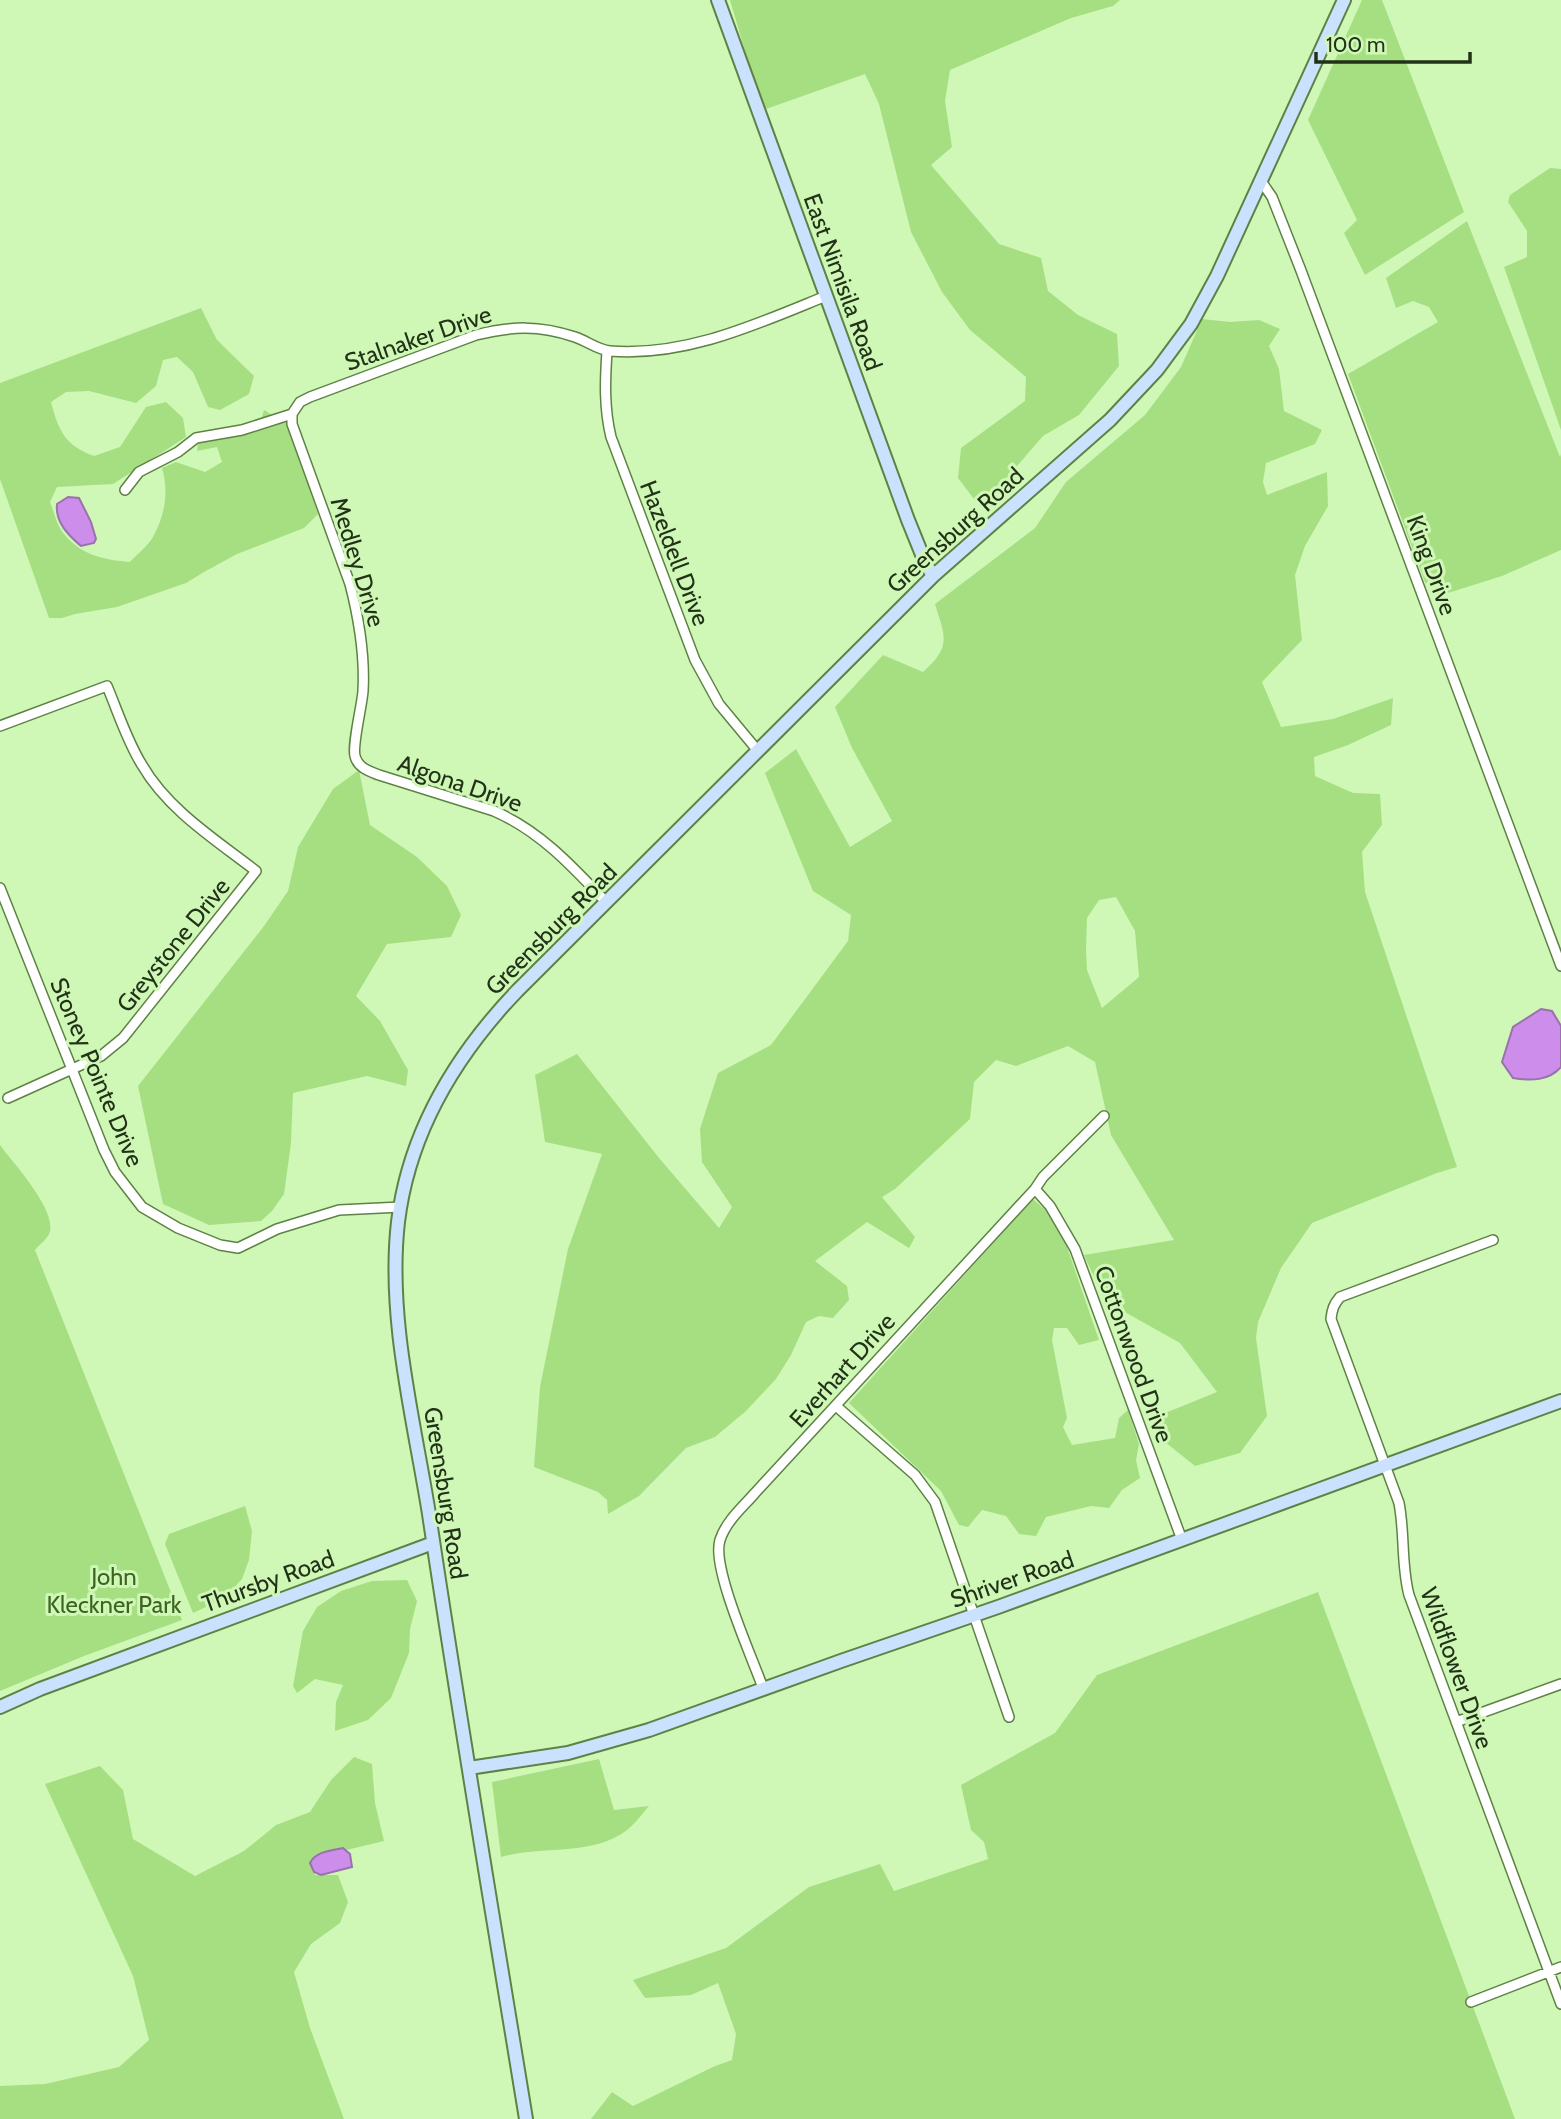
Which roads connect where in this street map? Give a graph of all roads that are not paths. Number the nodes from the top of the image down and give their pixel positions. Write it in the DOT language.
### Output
graph roads {
  1 [pos="718,0"];
  2 [pos="1344,0"];
  3 [pos="1261,181"];
  4 [pos="826,296"];
  5 [pos="607,351"];
  6 [pos="292,414"];
  7 [pos="125,490"];
  8 [pos="933,576"];
  9 [pos="0,726"];
  10 [pos="758,751"];
  11 [pos="359,765"];
  12 [pos="0,888"];
  13 [pos="606,902"];
  14 [pos="1561,966"];
  15 [pos="71,1069"];
  16 [pos="8,1098"];
  17 [pos="1104,1116"];
  18 [pos="1035,1189"];
  19 [pos="401,1207"];
  20 [pos="1493,1240"];
  21 [pos="1561,1401"];
  22 [pos="836,1406"];
  23 [pos="1385,1466"];
  24 [pos="1182,1540"];
  25 [pos="433,1543"];
  26 [pos="974,1614"];
  27 [pos="1561,1684"];
  28 [pos="763,1688"];
  29 [pos="0,1707"];
  30 [pos="1009,1717"];
  31 [pos="1456,1722"];
  32 [pos="469,1768"];
  33 [pos="1561,1968"];
  34 [pos="1549,1972"];
  35 [pos="1471,2002"];
  36 [pos="1561,2004"];
  37 [pos="526,2119"];
  1 -- 4 [label="main road, East Nimisila Road"];
  2 -- 3 [label="main road, Greensburg Road"];
  3 -- 8 [label="main road, Greensburg Road"];
  3 -- 14 [label="street, King Drive"];
  4 -- 5 [label="street, Stalnaker Drive"];
  4 -- 8 [label="main road, East Nimisila Road"];
  5 -- 6 [label="street, Stalnaker Drive"];
  5 -- 10 [label="street, Hazeldell Drive"];
  6 -- 7 [label="street, Stalnaker Drive"];
  6 -- 11 [label="street, Medley Drive"];
  8 -- 10 [label="main road, Greensburg Road"];
  9 -- 15 [label="street, Greystone Drive"];
  10 -- 13 [label="main road, Greensburg Road"];
  11 -- 13 [label="street, Algona Drive"];
  12 -- 15 [label="street, Stoney Pointe Drive"];
  13 -- 19 [label="main road, Greensburg Road"];
  15 -- 16 [label="street, Greystone Drive"];
  15 -- 19 [label="street, Stoney Pointe Drive"];
  17 -- 18 [label="street, Everhart Drive"];
  18 -- 22 [label="street, Everhart Drive"];
  18 -- 24 [label="street, Cottonwood Drive"];
  19 -- 25 [label="main road, Greensburg Road"];
  20 -- 23 [label="street, Wildflower Drive"];
  21 -- 23 [label="main road, Shriver Road"];
  22 -- 26 [label="street"];
  22 -- 28 [label="street, Everhart Drive"];
  23 -- 24 [label="main road, Shriver Road"];
  23 -- 31 [label="street, Wildflower Drive"];
  24 -- 26 [label="main road, Shriver Road"];
  25 -- 29 [label="main road, Thursby Road"];
  25 -- 32 [label="main road, Greensburg Road"];
  26 -- 28 [label="main road, Shriver Road"];
  26 -- 30 [label="street"];
  27 -- 31 [label="street"];
  28 -- 32 [label="main road, Shriver Road"];
  31 -- 34 [label="street, Wildflower Drive"];
  32 -- 37 [label="main road, Greensburg Road"];
  33 -- 34 [label="street"];
  34 -- 35 [label="street"];
  34 -- 36 [label="street, Wildflower Drive"];
}
